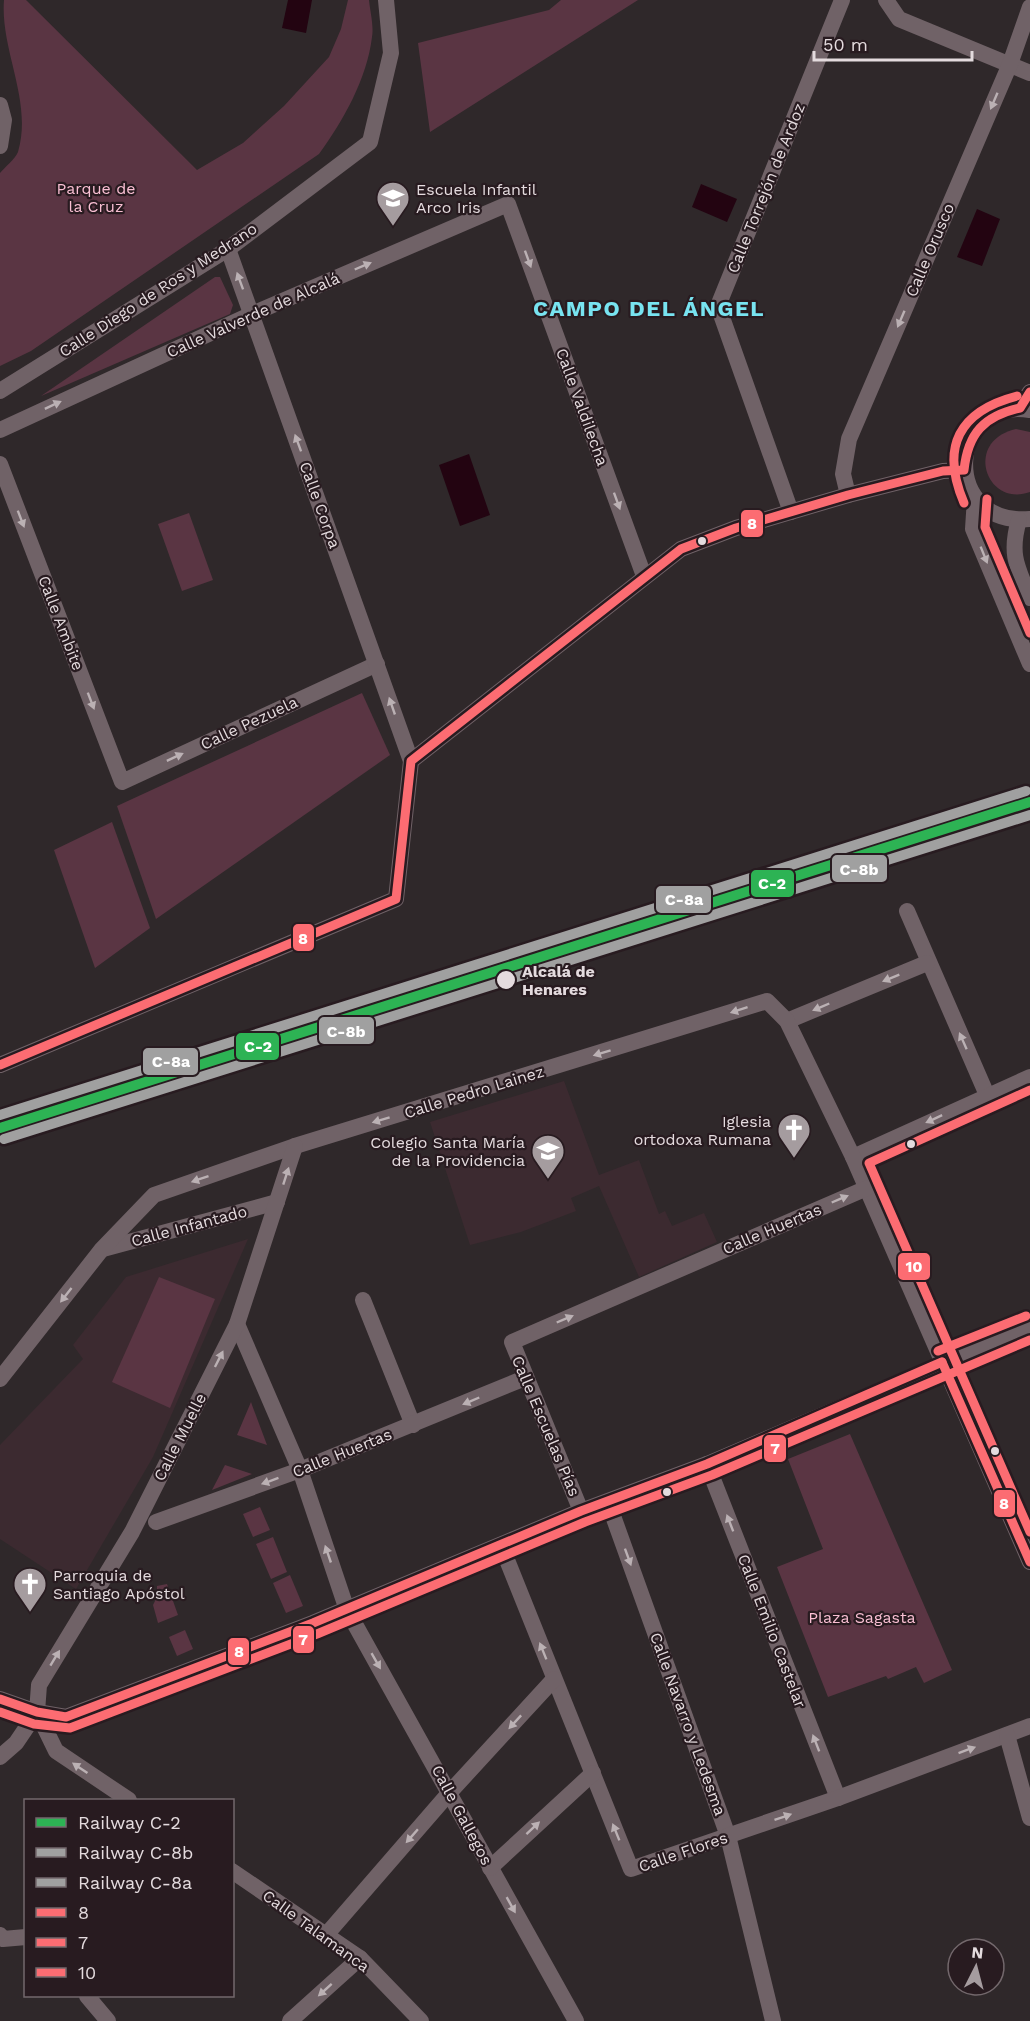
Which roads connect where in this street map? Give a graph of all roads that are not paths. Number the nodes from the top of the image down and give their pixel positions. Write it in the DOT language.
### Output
graph roads {
  1 [pos="386,0"];
  2 [pos="842,0"];
  3 [pos="886,0"];
  4 [pos="1030,7"];
  5 [pos="1010,64"];
  6 [pos="1030,73"];
  7 [pos="0,105"];
  8 [pos="0,146"];
  9 [pos="508,204"];
  10 [pos="228,249"];
  11 [pos="252,314"];
  12 [pos="0,391"];
  13 [pos="1030,392"];
  14 [pos="1025,409"];
  15 [pos="0,430"];
  16 [pos="0,464"];
  17 [pos="964,470"];
  18 [pos="848,495"];
  19 [pos="975,498"];
  20 [pos="790,512"];
  21 [pos="1025,520"];
  22 [pos="644,576"];
  23 [pos="1030,598"];
  24 [pos="377,664"];
  25 [pos="1030,664"];
  26 [pos="411,761"];
  27 [pos="122,782"];
  28 [pos="907,911"];
  29 [pos="927,963"];
  30 [pos="788,1022"];
  31 [pos="0,1065"];
  32 [pos="1030,1077"];
  33 [pos="987,1095"];
  34 [pos="295,1146"];
  35 [pos="853,1156"];
  36 [pos="867,1188"];
  37 [pos="154,1195"];
  38 [pos="277,1202"];
  39 [pos="102,1249"];
  40 [pos="363,1300"];
  41 [pos="237,1324"];
  42 [pos="1030,1327"];
  43 [pos="512,1342"];
  44 [pos="942,1362"];
  45 [pos="525,1378"];
  46 [pos="0,1379"];
  47 [pos="412,1425"];
  48 [pos="707,1464"];
  49 [pos="300,1470"];
  50 [pos="608,1502"];
  51 [pos="581,1511"];
  52 [pos="156,1522"];
  53 [pos="501,1545"];
  54 [pos="1030,1562"];
  55 [pos="347,1610"];
  56 [pos="555,1679"];
  57 [pos="0,1699"];
  58 [pos="37,1712"];
  59 [pos="1030,1726"];
  60 [pos="1007,1735"];
  61 [pos="0,1757"];
  62 [pos="593,1773"];
  63 [pos="450,1792"];
  64 [pos="838,1798"];
  65 [pos="128,1799"];
  66 [pos="1030,1818"];
  67 [pos="728,1836"];
  68 [pos="490,1868"];
  69 [pos="234,1872"];
  70 [pos="0,1935"];
  71 [pos="326,1935"];
  72 [pos="24,1937"];
  73 [pos="360,1958"];
  74 [pos="89,1997"];
  75 [pos="108,2021"];
  76 [pos="290,2021"];
  77 [pos="421,2021"];
  78 [pos="576,2021"];
  79 [pos="772,2021"];
  1 -- 10 [label="street, Calle Diego de Ros y Medrano"];
  2 -- 20 [label="street, Calle Torrejón de Ardoz"];
  3 -- 5 [label="street"];
  4 -- 5 [label="street, Calle Orusco"];
  5 -- 6 [label="street"];
  5 -- 18 [label="street, Calle Orusco, one-way"];
  7 -- 8 [label="street"];
  11 -- 9 [label="street, Calle Valverde de Alcalá, one-way"];
  9 -- 22 [label="street, Calle Valdilecha, one-way"];
  11 -- 10 [label="street, Calle Corpa, one-way"];
  10 -- 12 [label="street, Calle Diego de Ros y Medrano"];
  15 -- 11 [label="street, Calle Valverde de Alcalá, one-way"];
  24 -- 11 [label="street, Calle Corpa, one-way"];
  13 -- 14 [label="street"];
  14 -- 17 [label="street"];
  16 -- 27 [label="street, Calle Ambite, one-way"];
  17 -- 18 [label="street"];
  17 -- 19 [label="street"];
  18 -- 20 [label="street"];
  19 -- 21 [label="street"];
  19 -- 25 [label="street, one-way"];
  20 -- 22 [label="street"];
  21 -- 23 [label="street"];
  22 -- 26 [label="street"];
  26 -- 24 [label="street, Calle Corpa, one-way"];
  27 -- 24 [label="street, Calle Pezuela, one-way"];
  26 -- 31 [label="street"];
  28 -- 29 [label="street"];
  29 -- 30 [label="street, one-way"];
  33 -- 29 [label="street, one-way"];
  30 -- 34 [label="street, Calle Pedro Lainez, one-way"];
  30 -- 35 [label="street"];
  32 -- 33 [label="street"];
  33 -- 35 [label="street, one-way"];
  34 -- 37 [label="street, Calle Pedro Lainez, one-way"];
  38 -- 34 [label="street, Calle Muelle, one-way"];
  35 -- 36 [label="street"];
  43 -- 36 [label="street, Calle Huertas, one-way"];
  36 -- 44 [label="street"];
  37 -- 39 [label="street, Calle Infantado"];
  38 -- 39 [label="street, Calle Infantado"];
  38 -- 41 [label="street, Calle Muelle"];
  39 -- 46 [label="street, Calle Infantado, one-way"];
  40 -- 47 [label="street"];
  41 -- 49 [label="street, Calle Gallegos"];
  58 -- 41 [label="street, Calle Muelle, one-way"];
  42 -- 44 [label="street"];
  43 -- 45 [label="street, Calle Escuelas Pías"];
  44 -- 48 [label="street"];
  44 -- 54 [label="street"];
  45 -- 47 [label="street, Calle Huertas, one-way"];
  45 -- 51 [label="street, Calle Escuelas Pías"];
  47 -- 49 [label="street, Calle Huertas"];
  48 -- 50 [label="street"];
  64 -- 48 [label="street, Calle Emilio Castelar, one-way"];
  49 -- 52 [label="street, Calle Huertas, one-way"];
  55 -- 49 [label="street, Calle Gallegos, one-way"];
  50 -- 51 [label="street"];
  50 -- 67 [label="street, Calle Navarro y Ledesma, one-way"];
  51 -- 53 [label="street"];
  53 -- 55 [label="street"];
  56 -- 53 [label="street, Calle Flores, one-way"];
  55 -- 58 [label="street"];
  55 -- 63 [label="street, Calle Gallegos, one-way"];
  56 -- 62 [label="street, Calle Flores"];
  56 -- 63 [label="street, one-way"];
  57 -- 58 [label="street"];
  58 -- 61 [label="street"];
  65 -- 58 [label="street, one-way"];
  59 -- 60 [label="street, Calle Flores"];
  64 -- 60 [label="street, Calle Flores, one-way"];
  60 -- 66 [label="street"];
  67 -- 62 [label="street, Calle Flores, one-way"];
  68 -- 62 [label="street, one-way"];
  63 -- 68 [label="street, Calle Gallegos"];
  63 -- 71 [label="street, one-way"];
  67 -- 64 [label="street, Calle Flores, one-way"];
  67 -- 79 [label="street, Calle Navarro y Ledesma"];
  68 -- 78 [label="street, Calle Gallegos, one-way"];
  69 -- 71 [label="street, Calle Talamanca"];
  70 -- 72 [label="street"];
  71 -- 73 [label="street, Calle Talamanca"];
  73 -- 76 [label="street, one-way"];
  73 -- 77 [label="street, Calle Talamanca"];
  74 -- 75 [label="street"];
}
